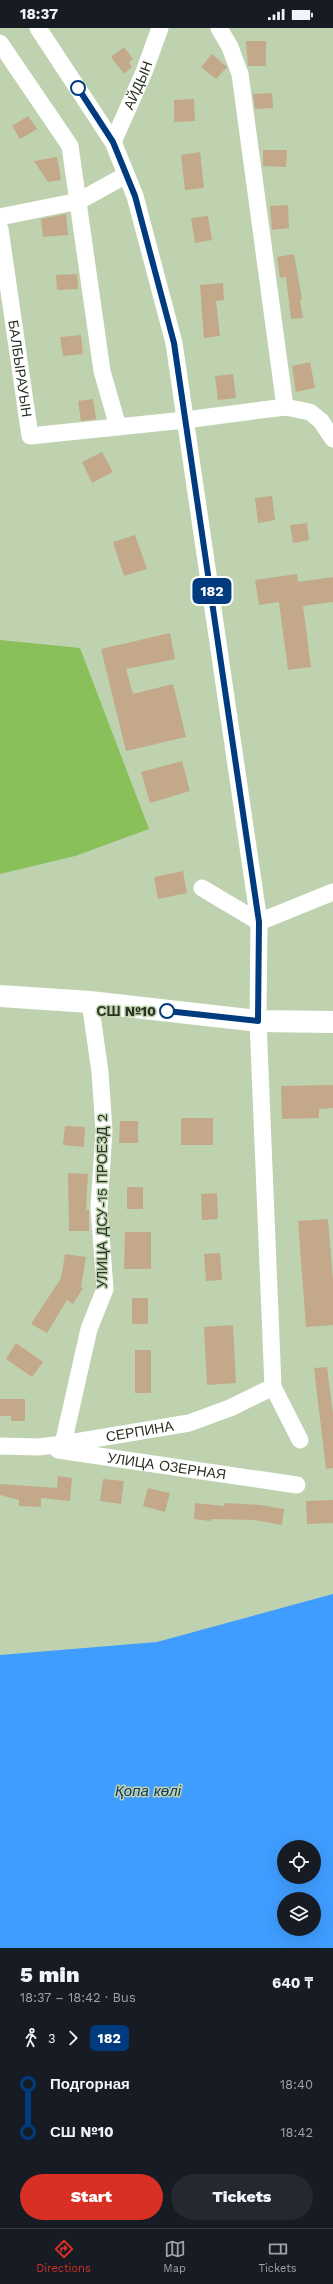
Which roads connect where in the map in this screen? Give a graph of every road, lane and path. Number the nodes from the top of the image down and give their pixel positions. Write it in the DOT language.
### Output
graph roads {
  1 [pos="38,28"];
  2 [pos="160,28"];
  3 [pos="219,28"];
  4 [pos="0,43"];
  5 [pos="113,142"];
  6 [pos="126,176"];
  7 [pos="78,200"];
  8 [pos="0,217"];
  9 [pos="0,229"];
  10 [pos="285,407"];
  11 [pos="185,420"];
  12 [pos="118,427"];
  13 [pos="333,439"];
  14 [pos="202,888"];
  15 [pos="333,892"];
  16 [pos="259,922"];
  17 [pos="0,996"];
  18 [pos="90,1002"];
  19 [pos="258,1021"];
  20 [pos="333,1022"];
  21 [pos="273,1387"];
  22 [pos="300,1440"];
  23 [pos="64,1444"];
  24 [pos="0,1446"];
  25 [pos="38,1446"];
  26 [pos="297,1485"];
  1 -- 5 [label="street"];
  2 -- 5 [label="street, АЙДЫН"];
  3 -- 10 [label="street"];
  4 -- 7 [label="street"];
  5 -- 6 [label="street"];
  6 -- 7 [label="street"];
  6 -- 11 [label="street"];
  7 -- 8 [label="street"];
  7 -- 12 [label="street"];
  9 -- 12 [label="street, БАЛБЫРАУЫН"];
  10 -- 11 [label="street"];
  10 -- 13 [label="street"];
  11 -- 12 [label="street"];
  11 -- 16 [label="street"];
  14 -- 16 [label="street"];
  15 -- 16 [label="street"];
  16 -- 19 [label="street"];
  17 -- 18 [label="main road"];
  18 -- 19 [label="main road"];
  18 -- 23 [label="street, УЛИЦА ДСУ-15 ПРОЕЗД 2"];
  19 -- 20 [label="main road"];
  19 -- 21 [label="street"];
  21 -- 22 [label="street"];
  21 -- 23 [label="street, СЕРПИНА"];
  23 -- 25 [label="street, СЕРПИНА"];
  24 -- 25 [label="street, СЕРПИНА"];
  25 -- 26 [label="street, УЛИЦА ОЗЕРНАЯ"];
}
